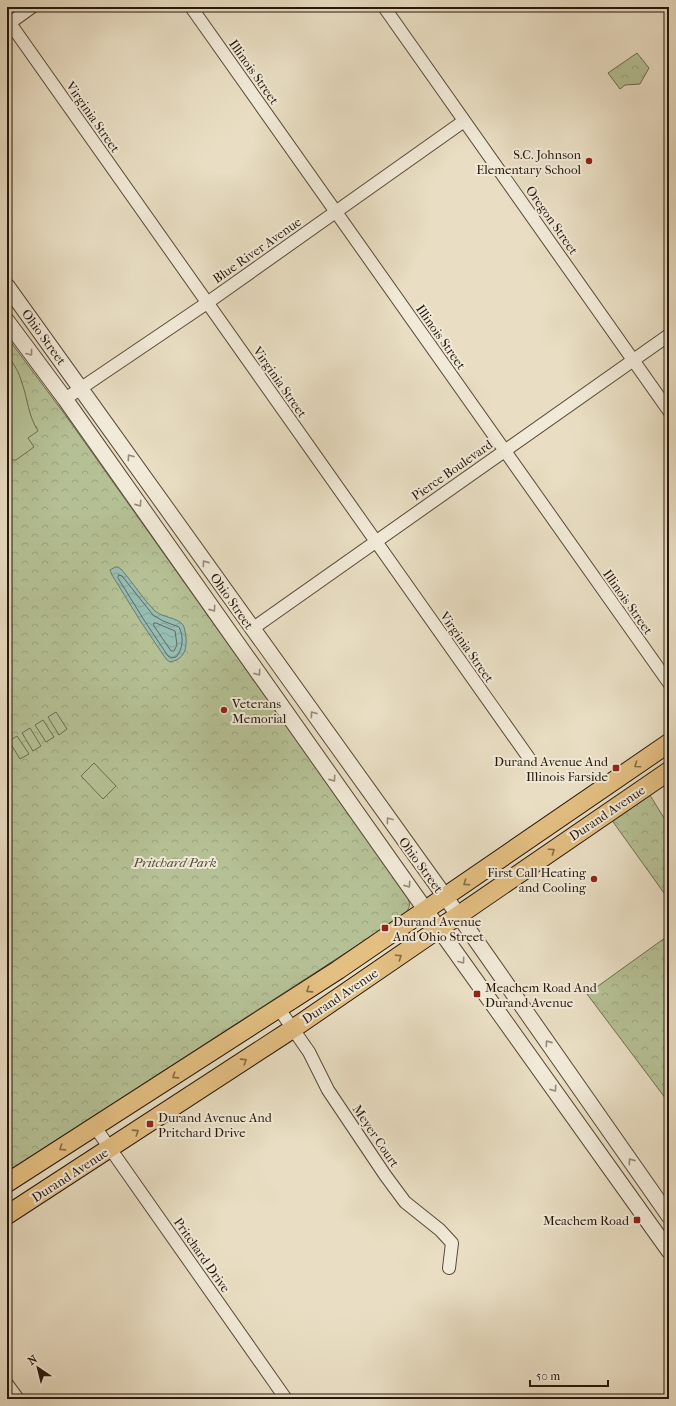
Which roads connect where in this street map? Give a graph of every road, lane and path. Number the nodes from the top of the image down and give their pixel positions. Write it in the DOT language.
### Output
graph roads {
  1 [pos="32,7"];
  2 [pos="191,7"];
  3 [pos="384,7"];
  4 [pos="8,22"];
  5 [pos="464,121"];
  6 [pos="336,212"];
  7 [pos="7,286"];
  8 [pos="207,303"];
  9 [pos="7,321"];
  10 [pos="669,335"];
  11 [pos="633,360"];
  12 [pos="82,388"];
  13 [pos="65,399"];
  14 [pos="669,411"];
  15 [pos="505,451"];
  16 [pos="376,542"];
  17 [pos="252,629"];
  18 [pos="669,683"];
  19 [pos="669,743"];
  20 [pos="531,761"];
  21 [pos="669,770"];
  22 [pos="444,897"];
  23 [pos="426,909"];
  24 [pos="459,916"];
  25 [pos="439,929"];
  26 [pos="279,1009"];
  27 [pos="294,1028"];
  28 [pos="559,1059"];
  29 [pos="542,1072"];
  30 [pos="95,1126"];
  31 [pos="110,1149"];
  32 [pos="645,1181"];
  33 [pos="7,1183"];
  34 [pos="628,1193"];
  35 [pos="7,1215"];
  36 [pos="669,1216"];
  37 [pos="669,1251"];
  38 [pos="449,1268"];
  39 [pos="7,1384"];
  40 [pos="18,1399"];
  41 [pos="286,1399"];
  1 -- 4 [label="street"];
  2 -- 6 [label="street, Illinois Street"];
  3 -- 5 [label="street, Oregon Street"];
  4 -- 8 [label="street, Virginia Street"];
  5 -- 6 [label="street, Blue River Avenue"];
  5 -- 11 [label="street, Oregon Street"];
  6 -- 8 [label="street, Blue River Avenue"];
  6 -- 15 [label="street, Illinois Street"];
  7 -- 12 [label="street, Ohio Street"];
  8 -- 12 [label="street, Blue River Avenue"];
  8 -- 16 [label="street, Virginia Street"];
  9 -- 13 [label="street, Ohio Street, one-way"];
  10 -- 11 [label="street, Pierce Boulevard"];
  11 -- 14 [label="street, Oregon Street"];
  11 -- 15 [label="street, Pierce Boulevard"];
  12 -- 13 [label="street, Blue River Avenue"];
  17 -- 12 [label="street, Ohio Street, one-way"];
  13 -- 23 [label="street, Ohio Street, one-way"];
  15 -- 16 [label="street, Pierce Boulevard"];
  15 -- 18 [label="street, Illinois Street"];
  16 -- 17 [label="street, Pierce Boulevard"];
  16 -- 20 [label="street, Virginia Street"];
  22 -- 17 [label="street, Ohio Street, one-way"];
  19 -- 22 [label="main road, Durand Avenue, one-way"];
  24 -- 21 [label="main road, Durand Avenue, one-way"];
  22 -- 23 [label="main road, Durand Avenue"];
  22 -- 24 [label="street, Ohio Street"];
  23 -- 25 [label="street"];
  23 -- 26 [label="main road, Durand Avenue, one-way"];
  24 -- 25 [label="main road, Durand Avenue"];
  28 -- 24 [label="street, one-way"];
  27 -- 25 [label="main road, Durand Avenue, one-way"];
  25 -- 29 [label="street, one-way"];
  26 -- 27 [label="street, Meyer Court"];
  26 -- 30 [label="main road, Durand Avenue, one-way"];
  31 -- 27 [label="main road, Durand Avenue, one-way"];
  27 -- 38 [label="street, Meyer Court"];
  28 -- 29 [label="street"];
  32 -- 28 [label="street, one-way"];
  29 -- 34 [label="street, one-way"];
  30 -- 31 [label="street, Pritchard Drive"];
  30 -- 33 [label="main road, Durand Avenue, one-way"];
  31 -- 35 [label="main road, Durand Avenue"];
  31 -- 41 [label="street, Pritchard Drive"];
  32 -- 34 [label="street"];
  32 -- 36 [label="street"];
  34 -- 37 [label="street"];
  39 -- 40 [label="street"];
}
